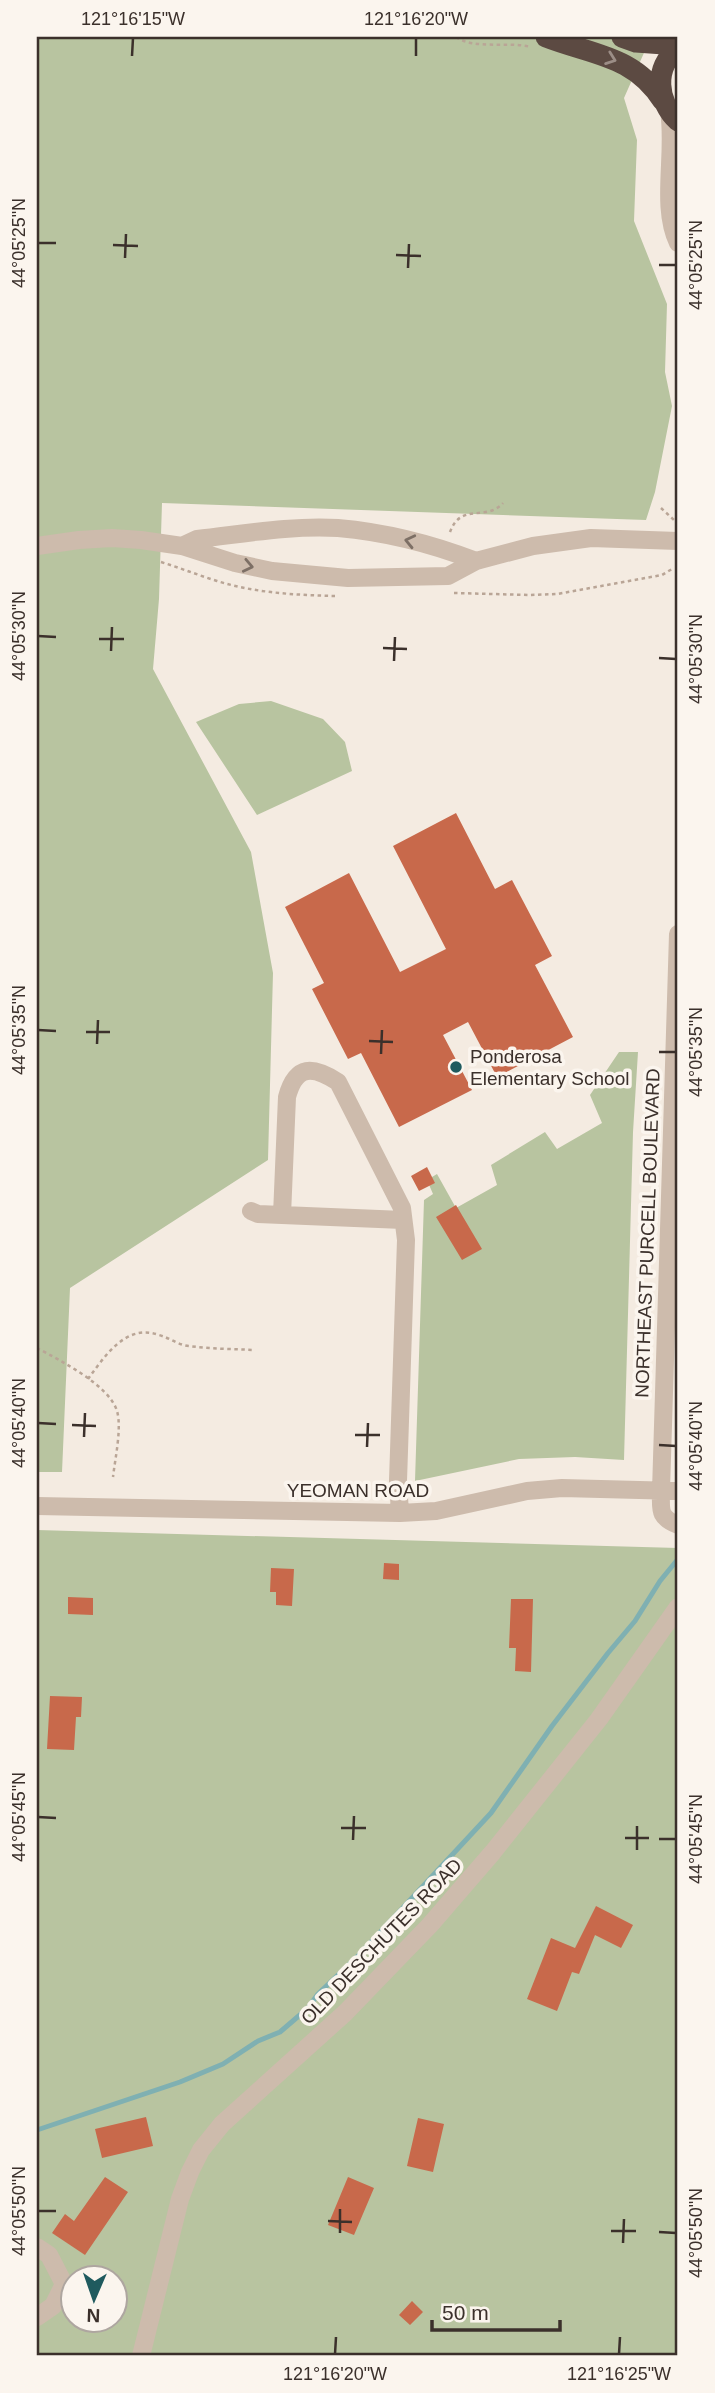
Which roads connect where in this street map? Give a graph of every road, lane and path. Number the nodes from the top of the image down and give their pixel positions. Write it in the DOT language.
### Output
graph roads {
  1 [pos="456,37"];
  2 [pos="622,37"];
  3 [pos="544,44"];
  4 [pos="678,47"];
  5 [pos="670,111"];
  6 [pos="678,243"];
  7 [pos="503,503"];
  8 [pos="661,508"];
  9 [pos="674,520"];
  10 [pos="449,533"];
  11 [pos="678,541"];
  12 [pos="38,545"];
  13 [pos="182,546"];
  14 [pos="475,561"];
  15 [pos="678,934"];
  16 [pos="251,1211"];
  17 [pos="282,1215"];
  18 [pos="403,1220"];
  19 [pos="673,1266"];
  20 [pos="37,1348"];
  21 [pos="254,1350"];
  22 [pos="88,1380"];
  23 [pos="113,1477"];
  24 [pos="669,1491"];
  25 [pos="37,1506"];
  26 [pos="400,1513"];
  27 [pos="678,1524"];
  28 [pos="678,1607"];
  29 [pos="37,2247"];
  30 [pos="37,2317"];
  31 [pos="141,2356"];
  1 -- 3 [label="path"];
  2 -- 4 [label="highway"];
  3 -- 5 [label="highway, one-way"];
  4 -- 5 [label="highway"];
  5 -- 6 [label="street"];
  7 -- 10 [label="path"];
  8 -- 9 [label="path"];
  11 -- 14 [label="street"];
  12 -- 13 [label="street"];
  14 -- 13 [label="street, one-way"];
  13 -- 14 [label="street, one-way"];
  15 -- 19 [label="street, NORTHEAST PURCELL BOULEVARD"];
  16 -- 17 [label="street"];
  17 -- 18 [label="street"];
  17 -- 18 [label="street"];
  18 -- 26 [label="street"];
  19 -- 24 [label="street, NORTHEAST PURCELL BOULEVARD"];
  20 -- 22 [label="path"];
  21 -- 22 [label="path"];
  22 -- 23 [label="path"];
  24 -- 26 [label="street, YEOMAN ROAD"];
  24 -- 27 [label="street"];
  25 -- 26 [label="street, YEOMAN ROAD"];
  28 -- 31 [label="street, OLD DESCHUTES ROAD"];
  29 -- 30 [label="street"];
}
